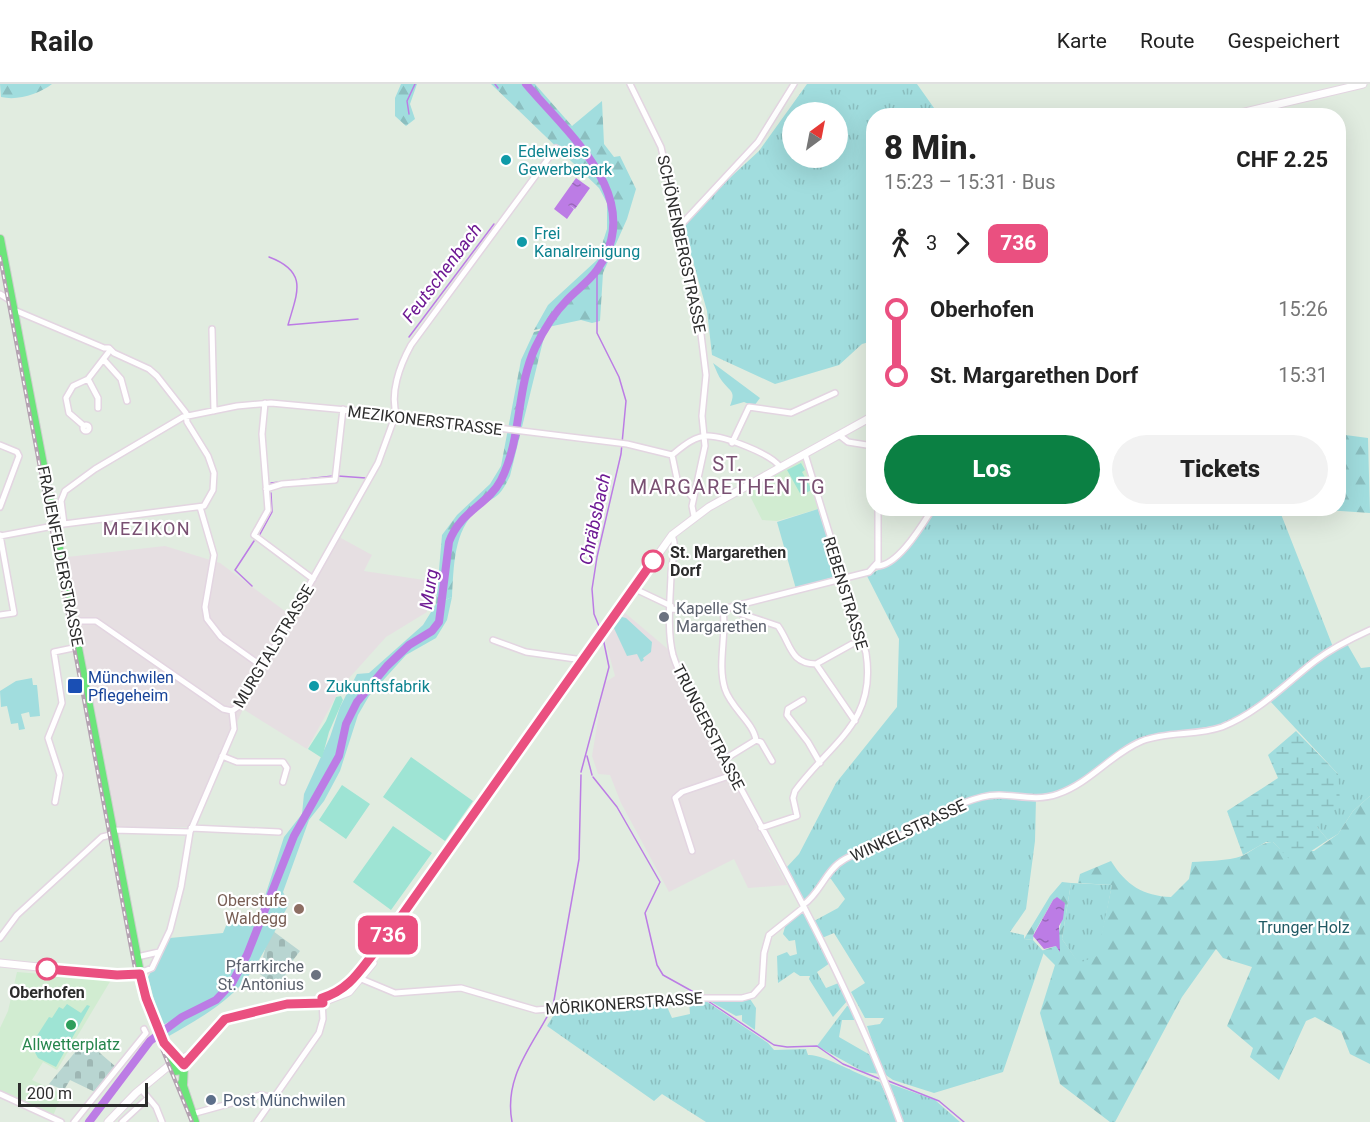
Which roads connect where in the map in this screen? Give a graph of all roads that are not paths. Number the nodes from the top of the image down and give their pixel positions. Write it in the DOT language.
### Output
graph roads {
  1 [pos="630,84"];
  2 [pos="794,84"];
  3 [pos="1363,84"];
  4 [pos="1262,108"];
  5 [pos="556,148"];
  6 [pos="679,227"];
  7 [pos="0,239"];
  8 [pos="0,294"];
  9 [pos="13,306"];
  10 [pos="212,329"];
  11 [pos="109,352"];
  12 [pos="104,360"];
  13 [pos="88,380"];
  14 [pos="835,393"];
  15 [pos="128,401"];
  16 [pos="265,403"];
  17 [pos="98,408"];
  18 [pos="343,409"];
  19 [pos="214,411"];
  20 [pos="186,417"];
  21 [pos="395,418"];
  22 [pos="866,420"];
  23 [pos="84,426"];
  24 [pos="839,435"];
  25 [pos="704,437"];
  26 [pos="732,443"];
  27 [pos="0,445"];
  28 [pos="866,445"];
  29 [pos="672,454"];
  30 [pos="805,454"];
  31 [pos="780,467"];
  32 [pos="266,489"];
  33 [pos="693,498"];
  34 [pos="202,506"];
  35 [pos="0,507"];
  36 [pos="694,516"];
  37 [pos="878,516"];
  38 [pos="927,516"];
  39 [pos="60,525"];
  40 [pos="0,536"];
  41 [pos="672,536"];
  42 [pos="877,566"];
  43 [pos="313,579"];
  44 [pos="842,580"];
  45 [pos="633,588"];
  46 [pos="671,607"];
  47 [pos="732,607"];
  48 [pos="723,609"];
  49 [pos="3,615"];
  50 [pos="73,621"];
  51 [pos="1370,630"];
  52 [pos="493,640"];
  53 [pos="852,644"];
  54 [pos="78,646"];
  55 [pos="583,660"];
  56 [pos="816,663"];
  57 [pos="263,667"];
  58 [pos="803,700"];
  59 [pos="232,711"];
  60 [pos="855,721"];
  61 [pos="756,740"];
  62 [pos="222,756"];
  63 [pos="725,759"];
  64 [pos="772,761"];
  65 [pos="820,763"];
  66 [pos="732,775"];
  67 [pos="283,782"];
  68 [pos="55,802"];
  69 [pos="761,828"];
  70 [pos="191,830"];
  71 [pos="113,832"];
  72 [pos="279,832"];
  73 [pos="692,852"];
  74 [pos="832,868"];
  75 [pos="804,906"];
  76 [pos="0,938"];
  77 [pos="161,951"];
  78 [pos="137,957"];
  79 [pos="0,963"];
  80 [pos="140,974"];
  81 [pos="359,978"];
  82 [pos="323,1000"];
  83 [pos="144,1029"];
  84 [pos="177,1065"];
  85 [pos="141,1089"];
  86 [pos="0,1094"];
  87 [pos="148,1098"];
  88 [pos="273,1098"];
  89 [pos="194,1118"];
  90 [pos="61,1122"];
  91 [pos="74,1122"];
  92 [pos="108,1122"];
  93 [pos="122,1122"];
  94 [pos="162,1122"];
  95 [pos="257,1122"];
  96 [pos="900,1122"];
  1 -- 6 [label="street, SCHÖNENBERGSTRASSE"];
  2 -- 6 [label="street"];
  3 -- 4 [label="main road"];
  5 -- 21 [label="street, MURGTALSTRASSE"];
  6 -- 25 [label="street, SCHÖNENBERGSTRASSE"];
  7 -- 9 [label="main road, FRAUENFELDERSTRASSE"];
  8 -- 9 [label="street"];
  9 -- 11 [label="street"];
  9 -- 39 [label="main road, FRAUENFELDERSTRASSE"];
  10 -- 19 [label="street"];
  11 -- 12 [label="street"];
  11 -- 20 [label="street"];
  12 -- 13 [label="street"];
  12 -- 15 [label="street"];
  13 -- 17 [label="street"];
  13 -- 23 [label="street"];
  14 -- 26 [label="street"];
  16 -- 18 [label="street, MEZIKONERSTRASSE"];
  16 -- 19 [label="street, MEZIKONERSTRASSE"];
  16 -- 32 [label="street"];
  18 -- 21 [label="street, MEZIKONERSTRASSE"];
  18 -- 32 [label="street"];
  19 -- 20 [label="street, MEZIKONERSTRASSE"];
  20 -- 34 [label="street"];
  20 -- 39 [label="street, MEZIKONERSTRASSE"];
  21 -- 29 [label="street, MEZIKONERSTRASSE"];
  21 -- 43 [label="street, MURGTALSTRASSE"];
  22 -- 24 [label="main road"];
  24 -- 28 [label="street"];
  24 -- 30 [label="main road"];
  25 -- 26 [label="street"];
  25 -- 29 [label="street"];
  25 -- 33 [label="street, SCHÖNENBERGSTRASSE"];
  26 -- 31 [label="street"];
  27 -- 35 [label="street"];
  29 -- 33 [label="street"];
  30 -- 31 [label="main road"];
  30 -- 44 [label="street, REBENSTRASSE"];
  31 -- 36 [label="main road"];
  32 -- 43 [label="street"];
  33 -- 36 [label="street, SCHÖNENBERGSTRASSE"];
  34 -- 39 [label="street"];
  34 -- 57 [label="street"];
  36 -- 41 [label="main road"];
  37 -- 42 [label="street"];
  38 -- 42 [label="street"];
  39 -- 40 [label="street"];
  39 -- 50 [label="main road, FRAUENFELDERSTRASSE"];
  40 -- 49 [label="street"];
  41 -- 45 [label="main road"];
  41 -- 46 [label="street, TRUNGERSTRASSE"];
  42 -- 44 [label="street"];
  43 -- 57 [label="street, MURGTALSTRASSE"];
  44 -- 47 [label="street"];
  44 -- 60 [label="street, REBENSTRASSE"];
  45 -- 46 [label="street"];
  45 -- 55 [label="main road"];
  46 -- 48 [label="street"];
  46 -- 63 [label="street, TRUNGERSTRASSE"];
  47 -- 48 [label="street"];
  47 -- 56 [label="street"];
  48 -- 61 [label="street"];
  50 -- 54 [label="main road, FRAUENFELDERSTRASSE"];
  50 -- 59 [label="street"];
  51 -- 74 [label="street, WINKELSTRASSE"];
  52 -- 55 [label="street"];
  53 -- 56 [label="street"];
  54 -- 68 [label="street"];
  54 -- 71 [label="main road, FRAUENFELDERSTRASSE"];
  55 -- 81 [label="main road"];
  56 -- 60 [label="street"];
  57 -- 59 [label="street, MURGTALSTRASSE"];
  58 -- 65 [label="street"];
  59 -- 62 [label="street, MURGTALSTRASSE"];
  60 -- 65 [label="street, REBENSTRASSE"];
  61 -- 63 [label="street"];
  61 -- 64 [label="street"];
  62 -- 67 [label="street"];
  62 -- 70 [label="street, MURGTALSTRASSE"];
  63 -- 66 [label="street, TRUNGERSTRASSE"];
  65 -- 69 [label="street, REBENSTRASSE"];
  66 -- 69 [label="street, TRUNGERSTRASSE"];
  66 -- 73 [label="street"];
  69 -- 75 [label="street, TRUNGERSTRASSE"];
  70 -- 71 [label="street"];
  70 -- 72 [label="street"];
  70 -- 77 [label="street, MURGTALSTRASSE"];
  71 -- 76 [label="street"];
  71 -- 78 [label="main road, FRAUENFELDERSTRASSE"];
  74 -- 75 [label="street, MÖRIKONERSTRASSE"];
  75 -- 81 [label="street, MÖRIKONERSTRASSE"];
  75 -- 96 [label="street"];
  77 -- 78 [label="street"];
  77 -- 80 [label="street, MURGTALSTRASSE"];
  78 -- 80 [label="main road, FRAUENFELDERSTRASSE"];
  79 -- 80 [label="main road"];
  80 -- 84 [label="main road, FRAUENFELDERSTRASSE"];
  81 -- 82 [label="main road"];
  82 -- 84 [label="main road"];
  82 -- 88 [label="street"];
  83 -- 91 [label="street"];
  84 -- 85 [label="main road"];
  84 -- 89 [label="main road, FRAUENFELDERSTRASSE"];
  85 -- 87 [label="street"];
  85 -- 92 [label="main road"];
  86 -- 90 [label="street"];
  87 -- 93 [label="street"];
  87 -- 94 [label="street"];
  88 -- 89 [label="street"];
  88 -- 95 [label="street"];
}
